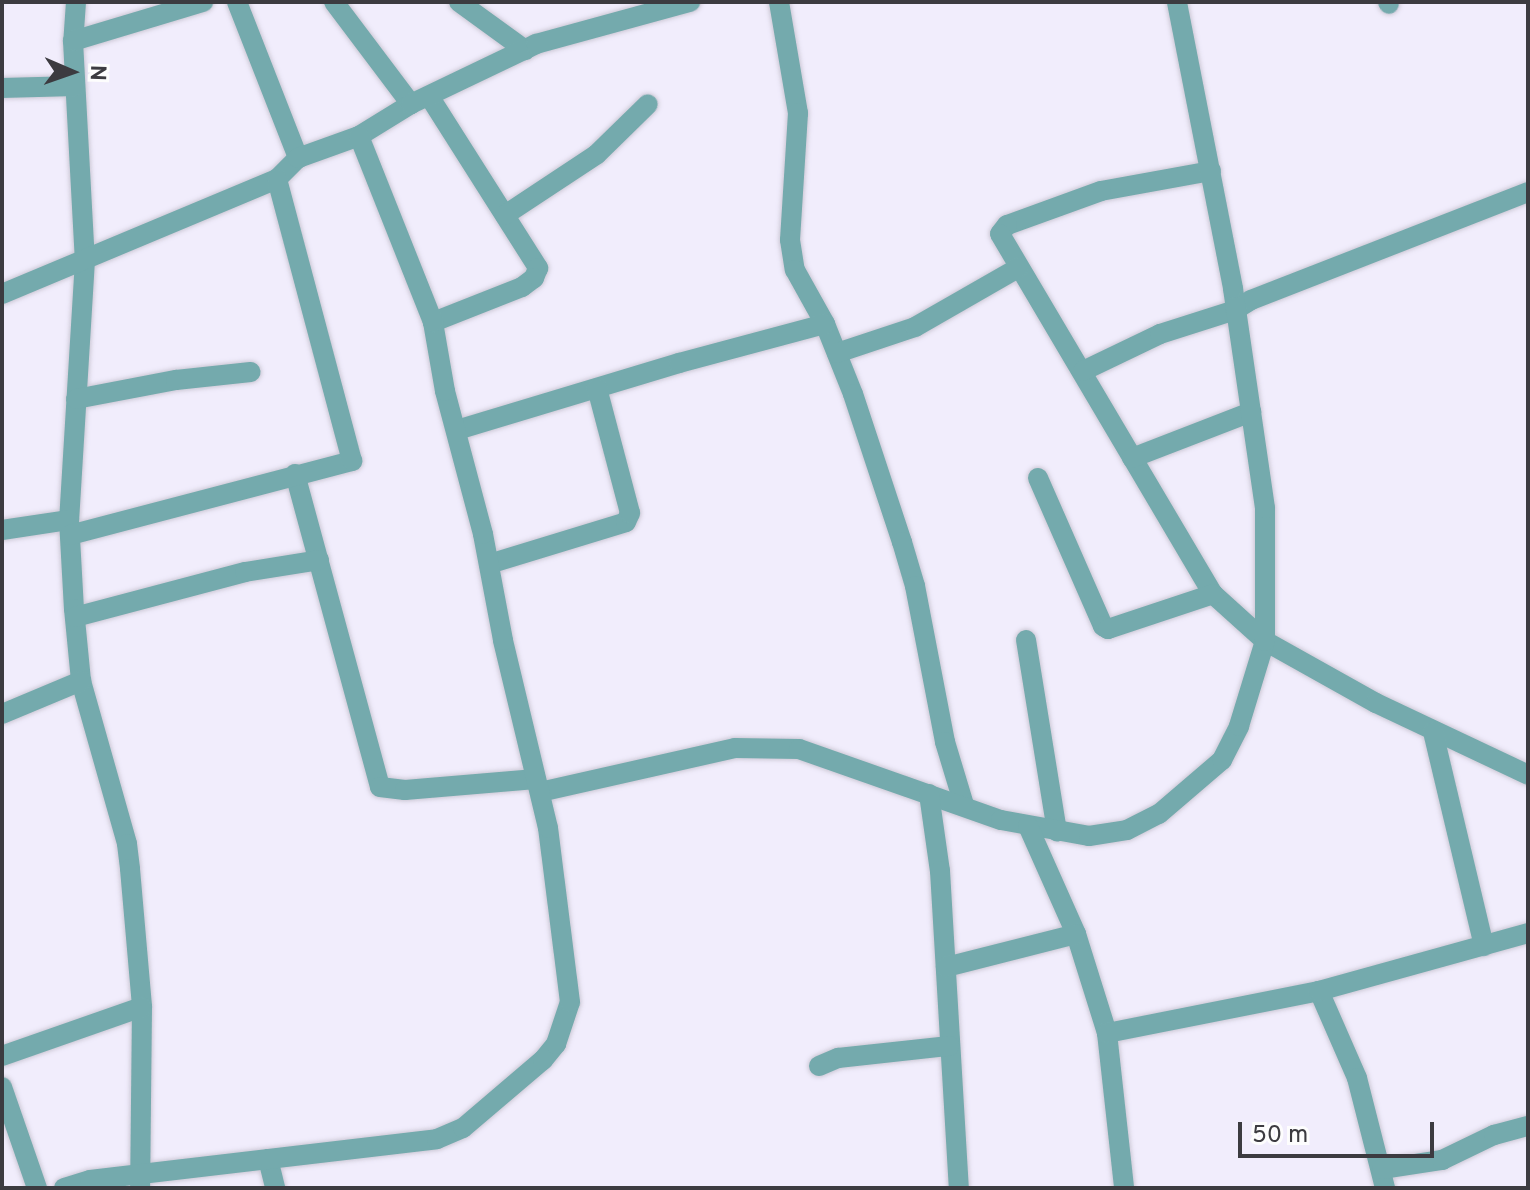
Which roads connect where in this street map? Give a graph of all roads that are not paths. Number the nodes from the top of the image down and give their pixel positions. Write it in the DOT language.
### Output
graph roads {
  1 [pos="76,2"];
  2 [pos="203,2"];
  3 [pos="237,2"];
  4 [pos="334,2"];
  5 [pos="459,2"];
  6 [pos="690,2"];
  7 [pos="779,2"];
  8 [pos="1177,2"];
  9 [pos="73,41"];
  10 [pos="525,50"];
  11 [pos="75,86"];
  12 [pos="2,88"];
  13 [pos="420,100"];
  14 [pos="648,104"];
  15 [pos="359,136"];
  16 [pos="298,158"];
  17 [pos="1211,171"];
  18 [pos="277,179"];
  19 [pos="1528,192"];
  20 [pos="505,215"];
  21 [pos="85,260"];
  22 [pos="1018,268"];
  23 [pos="2,294"];
  24 [pos="1235,310"];
  25 [pos="433,322"];
  26 [pos="825,324"];
  27 [pos="837,353"];
  28 [pos="1083,371"];
  29 [pos="251,372"];
  30 [pos="597,388"];
  31 [pos="76,399"];
  32 [pos="1251,412"];
  33 [pos="457,430"];
  34 [pos="1132,458"];
  35 [pos="295,474"];
  36 [pos="1038,478"];
  37 [pos="70,528"];
  38 [pos="2,530"];
  39 [pos="319,560"];
  40 [pos="489,564"];
  41 [pos="1213,594"];
  42 [pos="75,617"];
  43 [pos="1026,640"];
  44 [pos="1265,641"];
  45 [pos="81,681"];
  46 [pos="2,714"];
  47 [pos="1433,732"];
  48 [pos="1528,775"];
  49 [pos="538,786"];
  50 [pos="929,794"];
  51 [pos="964,805"];
  52 [pos="1028,826"];
  53 [pos="1057,832"];
  54 [pos="1528,933"];
  55 [pos="1076,934"];
  56 [pos="1484,946"];
  57 [pos="946,967"];
  58 [pos="1319,991"];
  59 [pos="142,1007"];
  60 [pos="1107,1033"];
  61 [pos="949,1046"];
  62 [pos="2,1056"];
  63 [pos="819,1066"];
  64 [pos="2,1087"];
  65 [pos="1528,1126"];
  66 [pos="268,1159"];
  67 [pos="1384,1179"];
  68 [pos="141,1181"];
  69 [pos="37,1188"];
  70 [pos="64,1188"];
  71 [pos="275,1188"];
  72 [pos="959,1188"];
  73 [pos="1124,1188"];
  1 -- 9 [label="street"];
  2 -- 9 [label="street"];
  3 -- 16 [label="street"];
  4 -- 13 [label="street"];
  5 -- 10 [label="street"];
  6 -- 10 [label="street"];
  7 -- 26 [label="street"];
  8 -- 17 [label="street"];
  9 -- 11 [label="street"];
  10 -- 13 [label="street"];
  11 -- 12 [label="street"];
  11 -- 21 [label="street"];
  13 -- 15 [label="street"];
  13 -- 20 [label="street"];
  14 -- 20 [label="street"];
  15 -- 16 [label="street"];
  15 -- 25 [label="street"];
  16 -- 18 [label="street"];
  17 -- 22 [label="street"];
  17 -- 24 [label="street"];
  18 -- 21 [label="street"];
  18 -- 35 [label="street"];
  19 -- 24 [label="street"];
  20 -- 25 [label="street"];
  21 -- 23 [label="street"];
  21 -- 31 [label="street"];
  22 -- 27 [label="street"];
  22 -- 28 [label="street"];
  24 -- 28 [label="street"];
  24 -- 32 [label="street"];
  25 -- 33 [label="street"];
  26 -- 27 [label="street"];
  26 -- 30 [label="street"];
  27 -- 51 [label="street"];
  28 -- 34 [label="street"];
  29 -- 31 [label="street"];
  30 -- 33 [label="street"];
  30 -- 40 [label="street"];
  31 -- 37 [label="street"];
  32 -- 34 [label="street"];
  32 -- 44 [label="street"];
  33 -- 40 [label="street"];
  34 -- 41 [label="street"];
  35 -- 37 [label="street"];
  35 -- 39 [label="street"];
  36 -- 41 [label="street"];
  37 -- 38 [label="street"];
  37 -- 42 [label="street"];
  39 -- 42 [label="street"];
  39 -- 49 [label="street"];
  40 -- 49 [label="street"];
  41 -- 44 [label="street"];
  42 -- 45 [label="street"];
  43 -- 53 [label="street"];
  44 -- 47 [label="street"];
  44 -- 53 [label="street"];
  45 -- 46 [label="street"];
  45 -- 59 [label="street"];
  47 -- 48 [label="street"];
  47 -- 56 [label="street"];
  49 -- 50 [label="street"];
  49 -- 66 [label="street"];
  50 -- 51 [label="street"];
  50 -- 57 [label="street"];
  51 -- 52 [label="street"];
  52 -- 53 [label="street"];
  52 -- 55 [label="street"];
  54 -- 56 [label="street"];
  55 -- 57 [label="street"];
  55 -- 60 [label="street"];
  56 -- 58 [label="street"];
  57 -- 61 [label="street"];
  58 -- 60 [label="street"];
  58 -- 67 [label="street"];
  59 -- 62 [label="street"];
  59 -- 68 [label="street"];
  60 -- 73 [label="street"];
  61 -- 63 [label="street"];
  61 -- 72 [label="street"];
  64 -- 69 [label="street"];
  65 -- 67 [label="street"];
  66 -- 68 [label="street"];
  66 -- 71 [label="street"];
  68 -- 70 [label="street"];
}
